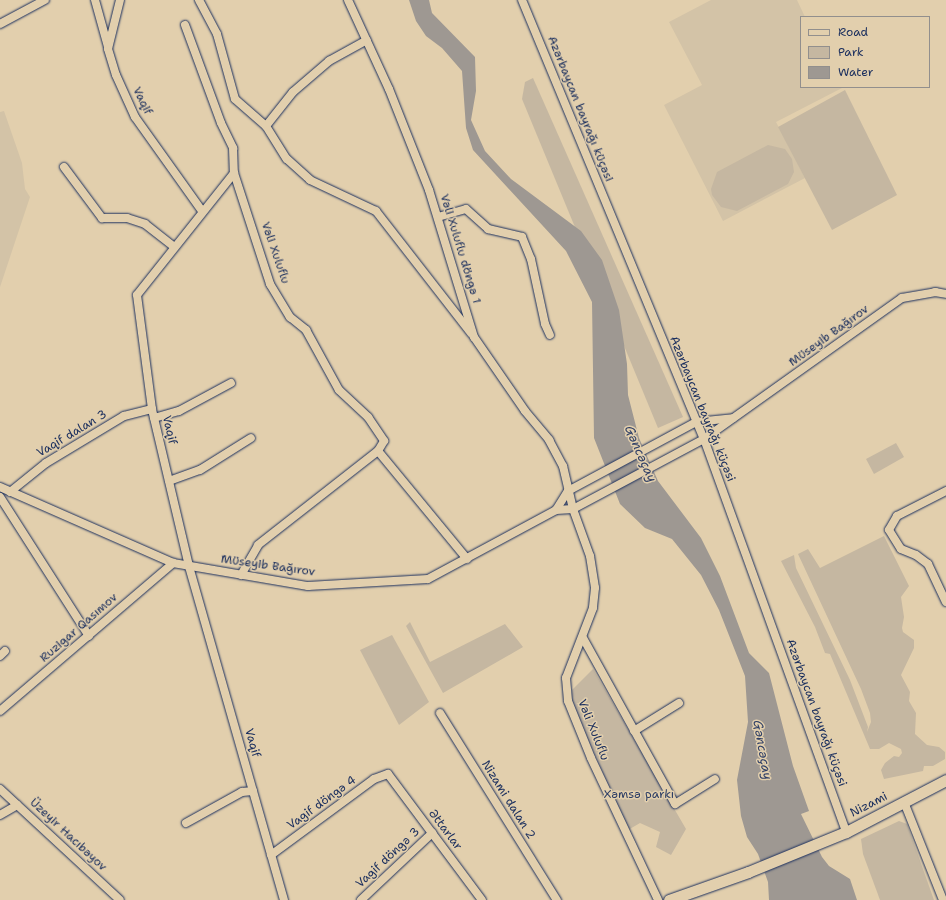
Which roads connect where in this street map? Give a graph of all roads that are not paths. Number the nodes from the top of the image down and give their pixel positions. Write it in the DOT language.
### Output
graph roads {
  1 [pos="45,0"];
  2 [pos="95,0"];
  3 [pos="120,0"];
  4 [pos="199,0"];
  5 [pos="348,0"];
  6 [pos="522,0"];
  7 [pos="0,24"];
  8 [pos="185,25"];
  9 [pos="366,40"];
  10 [pos="108,49"];
  11 [pos="266,126"];
  12 [pos="64,167"];
  13 [pos="234,173"];
  14 [pos="202,211"];
  15 [pos="438,218"];
  16 [pos="174,247"];
  17 [pos="946,294"];
  18 [pos="550,335"];
  19 [pos="474,337"];
  20 [pos="231,383"];
  21 [pos="152,409"];
  22 [pos="154,418"];
  23 [pos="734,418"];
  24 [pos="696,422"];
  25 [pos="251,438"];
  26 [pos="704,439"];
  27 [pos="378,451"];
  28 [pos="169,481"];
  29 [pos="0,487"];
  30 [pos="568,491"];
  31 [pos="946,491"];
  32 [pos="10,492"];
  33 [pos="0,497"];
  34 [pos="573,509"];
  35 [pos="556,510"];
  36 [pos="467,559"];
  37 [pos="173,563"];
  38 [pos="189,566"];
  39 [pos="241,575"];
  40 [pos="946,601"];
  41 [pos="89,636"];
  42 [pos="583,638"];
  43 [pos="680,703"];
  44 [pos="0,711"];
  45 [pos="440,713"];
  46 [pos="634,731"];
  47 [pos="388,774"];
  48 [pos="715,779"];
  49 [pos="946,780"];
  50 [pos="0,789"];
  51 [pos="253,791"];
  52 [pos="904,802"];
  53 [pos="17,805"];
  54 [pos="0,815"];
  55 [pos="186,823"];
  56 [pos="846,832"];
  57 [pos="432,833"];
  58 [pos="271,855"];
  59 [pos="686,896"];
  60 [pos="120,900"];
  61 [pos="284,900"];
  62 [pos="361,900"];
  63 [pos="482,900"];
  64 [pos="557,900"];
  65 [pos="658,900"];
  66 [pos="669,900"];
  67 [pos="943,900"];
  1 -- 7 [label="street"];
  2 -- 10 [label="street, Vaqif"];
  3 -- 10 [label="street"];
  4 -- 11 [label="street"];
  5 -- 9 [label="street, Vəli Xuluflu döngə 1"];
  6 -- 24 [label="street, Azərbaycan bayrağı küçəsi"];
  8 -- 13 [label="street"];
  9 -- 11 [label="street"];
  9 -- 15 [label="street, Vəli Xuluflu döngə 1"];
  10 -- 14 [label="street, Vaqif"];
  11 -- 19 [label="street"];
  12 -- 16 [label="street"];
  13 -- 14 [label="street"];
  13 -- 27 [label="street, Vəli Xuluflu"];
  14 -- 16 [label="street, Vaqif"];
  15 -- 18 [label="street"];
  15 -- 19 [label="street, Vəli Xuluflu döngə 1"];
  16 -- 21 [label="street, Vaqif"];
  17 -- 23 [label="street, Müseyib Bağırov"];
  19 -- 30 [label="street, Vəli Xuluflu döngə 1"];
  20 -- 22 [label="street"];
  21 -- 22 [label="street, Vaqif"];
  21 -- 32 [label="street, Vaqif dalan 3"];
  22 -- 28 [label="street, Vaqif"];
  23 -- 24 [label="street, Müseyib Bağırov"];
  23 -- 26 [label="street, Müseyib Bağırov"];
  24 -- 26 [label="street, Azərbaycan bayrağı küçəsi"];
  24 -- 30 [label="street, Müseyib Bağırov"];
  25 -- 28 [label="street"];
  26 -- 34 [label="street, Müseyib Bağırov"];
  26 -- 56 [label="street, Azərbaycan bayrağı küçəsi"];
  27 -- 36 [label="street"];
  27 -- 39 [label="street"];
  28 -- 38 [label="street, Vaqif"];
  29 -- 32 [label="street, Müseyib Bağırov"];
  30 -- 34 [label="street, Vəli Xuluflu"];
  30 -- 35 [label="street, Müseyib Bağırov"];
  31 -- 40 [label="street"];
  32 -- 37 [label="street, Müseyib Bağırov"];
  33 -- 41 [label="street"];
  34 -- 35 [label="street, Müseyib Bağırov"];
  34 -- 42 [label="street, Vəli Xuluflu"];
  35 -- 36 [label="street, Müseyib Bağırov"];
  36 -- 39 [label="street, Müseyib Bağırov"];
  37 -- 38 [label="street, Müseyib Bağırov"];
  37 -- 41 [label="street, Ruzigar Qasımov"];
  38 -- 39 [label="street, Müseyib Bağırov"];
  38 -- 51 [label="street, Vaqif"];
  41 -- 44 [label="street, Ruzigar Qasımov"];
  42 -- 46 [label="street"];
  42 -- 65 [label="street, Vəli Xuluflu"];
  43 -- 46 [label="street"];
  45 -- 64 [label="street, Nizami dalan 2"];
  46 -- 48 [label="street"];
  47 -- 57 [label="street, Əttarlar"];
  47 -- 58 [label="street, Vagif döngə 4"];
  49 -- 52 [label="main road, Nizami"];
  50 -- 53 [label="street, Üzeyir Hacıbəyov"];
  51 -- 55 [label="street"];
  51 -- 58 [label="street, Vaqif"];
  52 -- 56 [label="main road, Nizami"];
  52 -- 67 [label="street"];
  53 -- 54 [label="street"];
  53 -- 60 [label="street, Üzeyir Hacıbəyov"];
  56 -- 59 [label="main road, Nizami"];
  57 -- 62 [label="street, Vagif döngə 3"];
  57 -- 63 [label="street, Əttarlar"];
  58 -- 61 [label="street, Vaqif"];
  59 -- 66 [label="main road, Nizami"];
}
